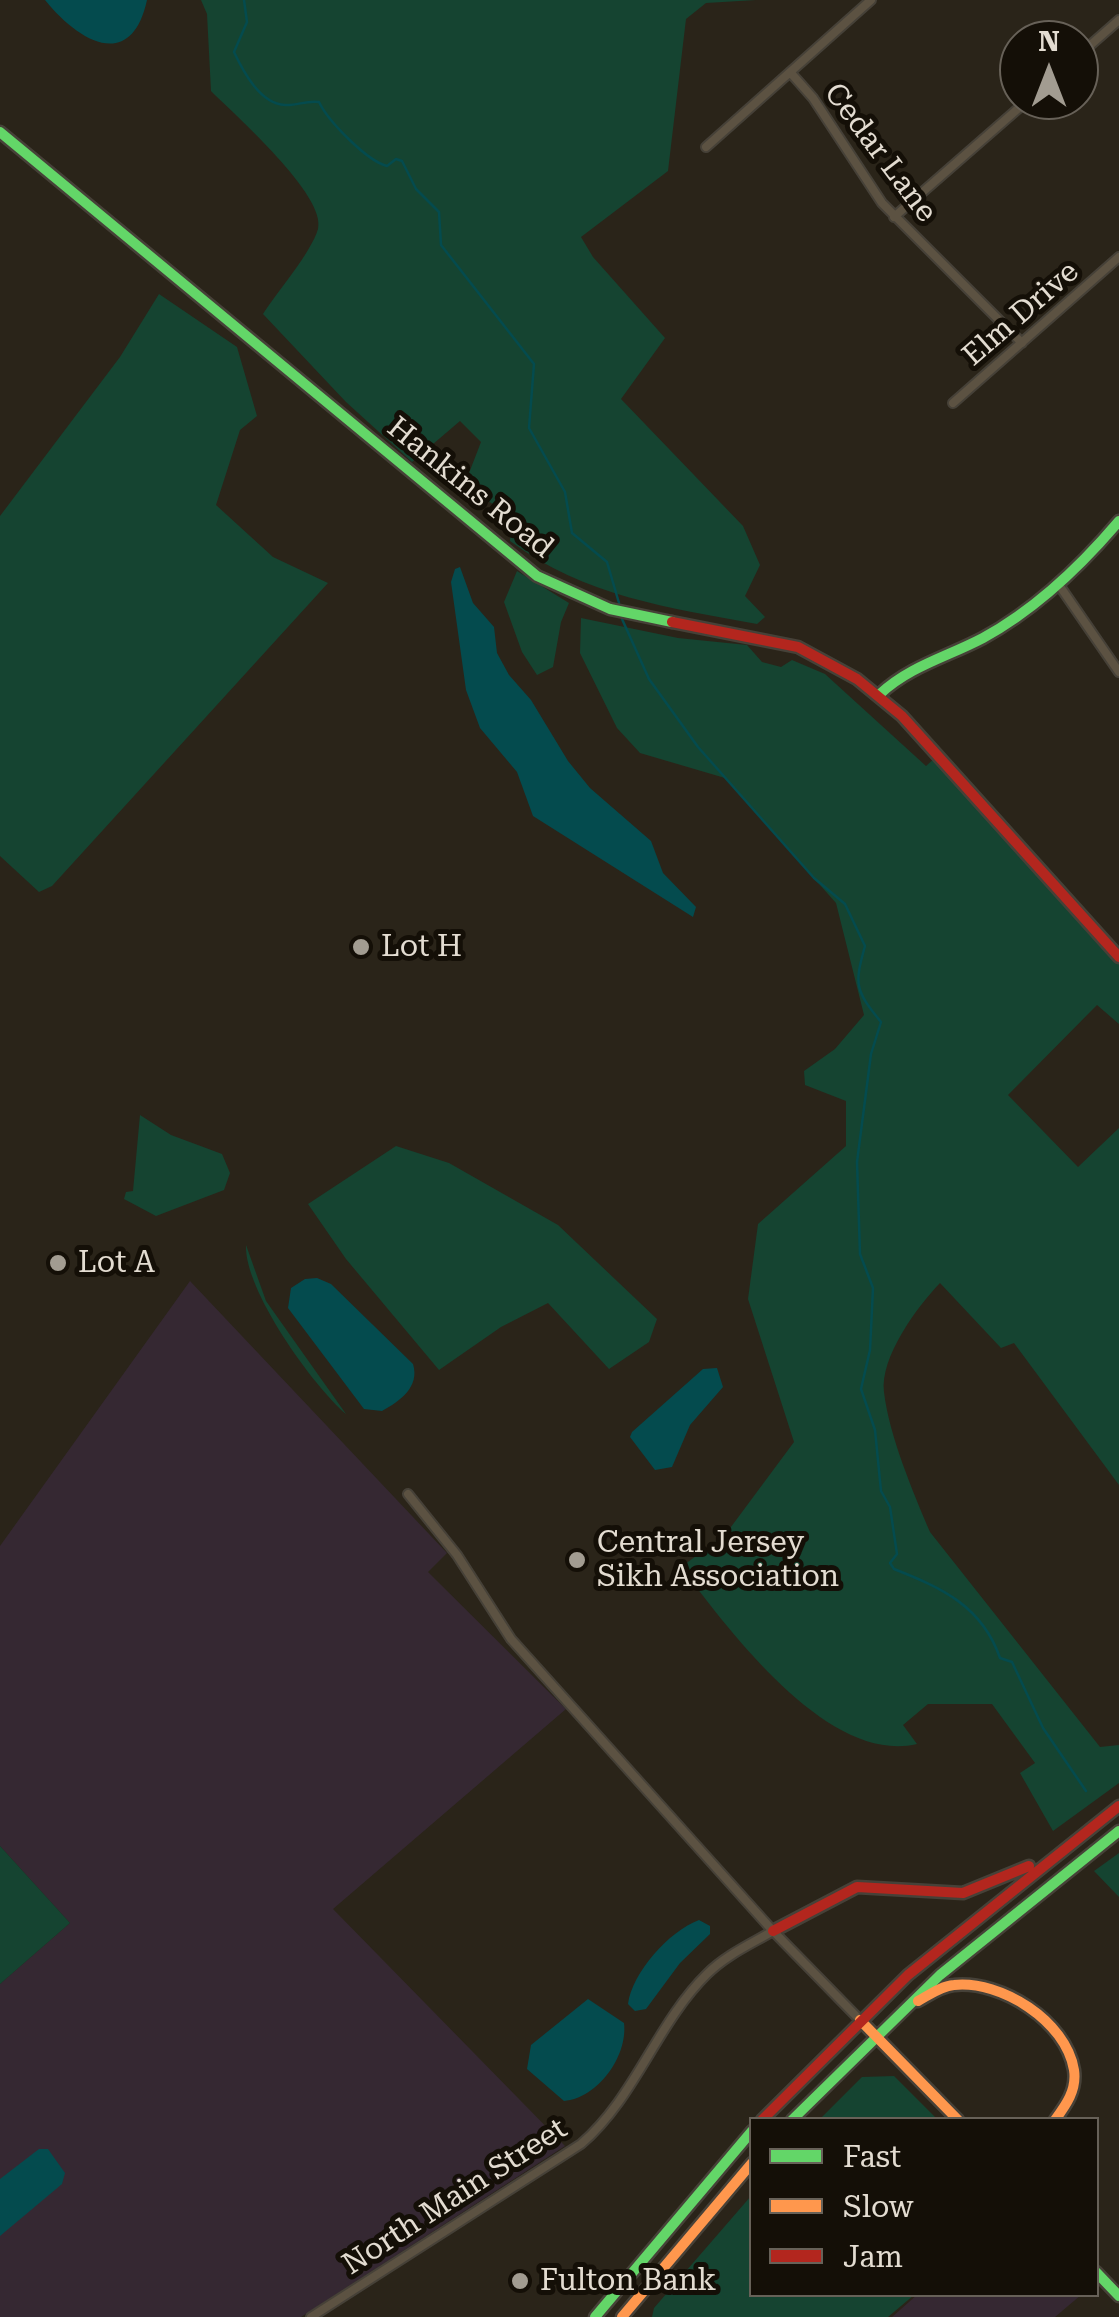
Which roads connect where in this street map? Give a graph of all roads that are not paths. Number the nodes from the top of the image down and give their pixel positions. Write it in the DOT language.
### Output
graph roads {
  1 [pos="871,0"];
  2 [pos="1119,20"];
  3 [pos="1099,38"];
  4 [pos="790,72"];
  5 [pos="1005,120"];
  6 [pos="0,132"];
  7 [pos="706,147"];
  8 [pos="894,217"];
  9 [pos="1119,257"];
  10 [pos="1022,344"];
  11 [pos="953,403"];
  12 [pos="1119,522"];
  13 [pos="1060,585"];
  14 [pos="1119,672"];
  15 [pos="880,694"];
  16 [pos="1119,957"];
  17 [pos="408,1494"];
  18 [pos="1119,1806"];
  19 [pos="1119,1830"];
  20 [pos="1064,1846"];
  21 [pos="773,1931"];
  22 [pos="904,2008"];
  23 [pos="860,2020"];
  24 [pos="875,2034"];
  25 [pos="765,2117"];
  26 [pos="795,2117"];
  27 [pos="955,2117"];
  28 [pos="1057,2117"];
  29 [pos="749,2135"];
  30 [pos="749,2167"];
  31 [pos="1099,2275"];
  32 [pos="1119,2296"];
  33 [pos="311,2317"];
  34 [pos="595,2317"];
  35 [pos="622,2317"];
  1 -- 4 [label="street"];
  2 -- 3 [label="street"];
  4 -- 7 [label="street"];
  4 -- 8 [label="street, Cedar Lane"];
  5 -- 8 [label="street"];
  6 -- 15 [label="main road, Hankins Road"];
  8 -- 10 [label="street, Cedar Lane"];
  9 -- 10 [label="street, Elm Drive"];
  10 -- 11 [label="street, Elm Drive"];
  12 -- 13 [label="main road"];
  13 -- 14 [label="street"];
  13 -- 15 [label="main road"];
  15 -- 16 [label="main road, Hankins Road"];
  17 -- 21 [label="street"];
  18 -- 20 [label="main road"];
  19 -- 22 [label="main road"];
  20 -- 21 [label="main road"];
  20 -- 23 [label="main road"];
  21 -- 23 [label="street"];
  21 -- 33 [label="street, North Main Street"];
  22 -- 24 [label="main road"];
  22 -- 28 [label="main road"];
  23 -- 24 [label="main road"];
  23 -- 25 [label="main road"];
  24 -- 26 [label="main road"];
  24 -- 27 [label="main road"];
  29 -- 34 [label="main road"];
  30 -- 35 [label="main road"];
  31 -- 32 [label="main road"];
}
